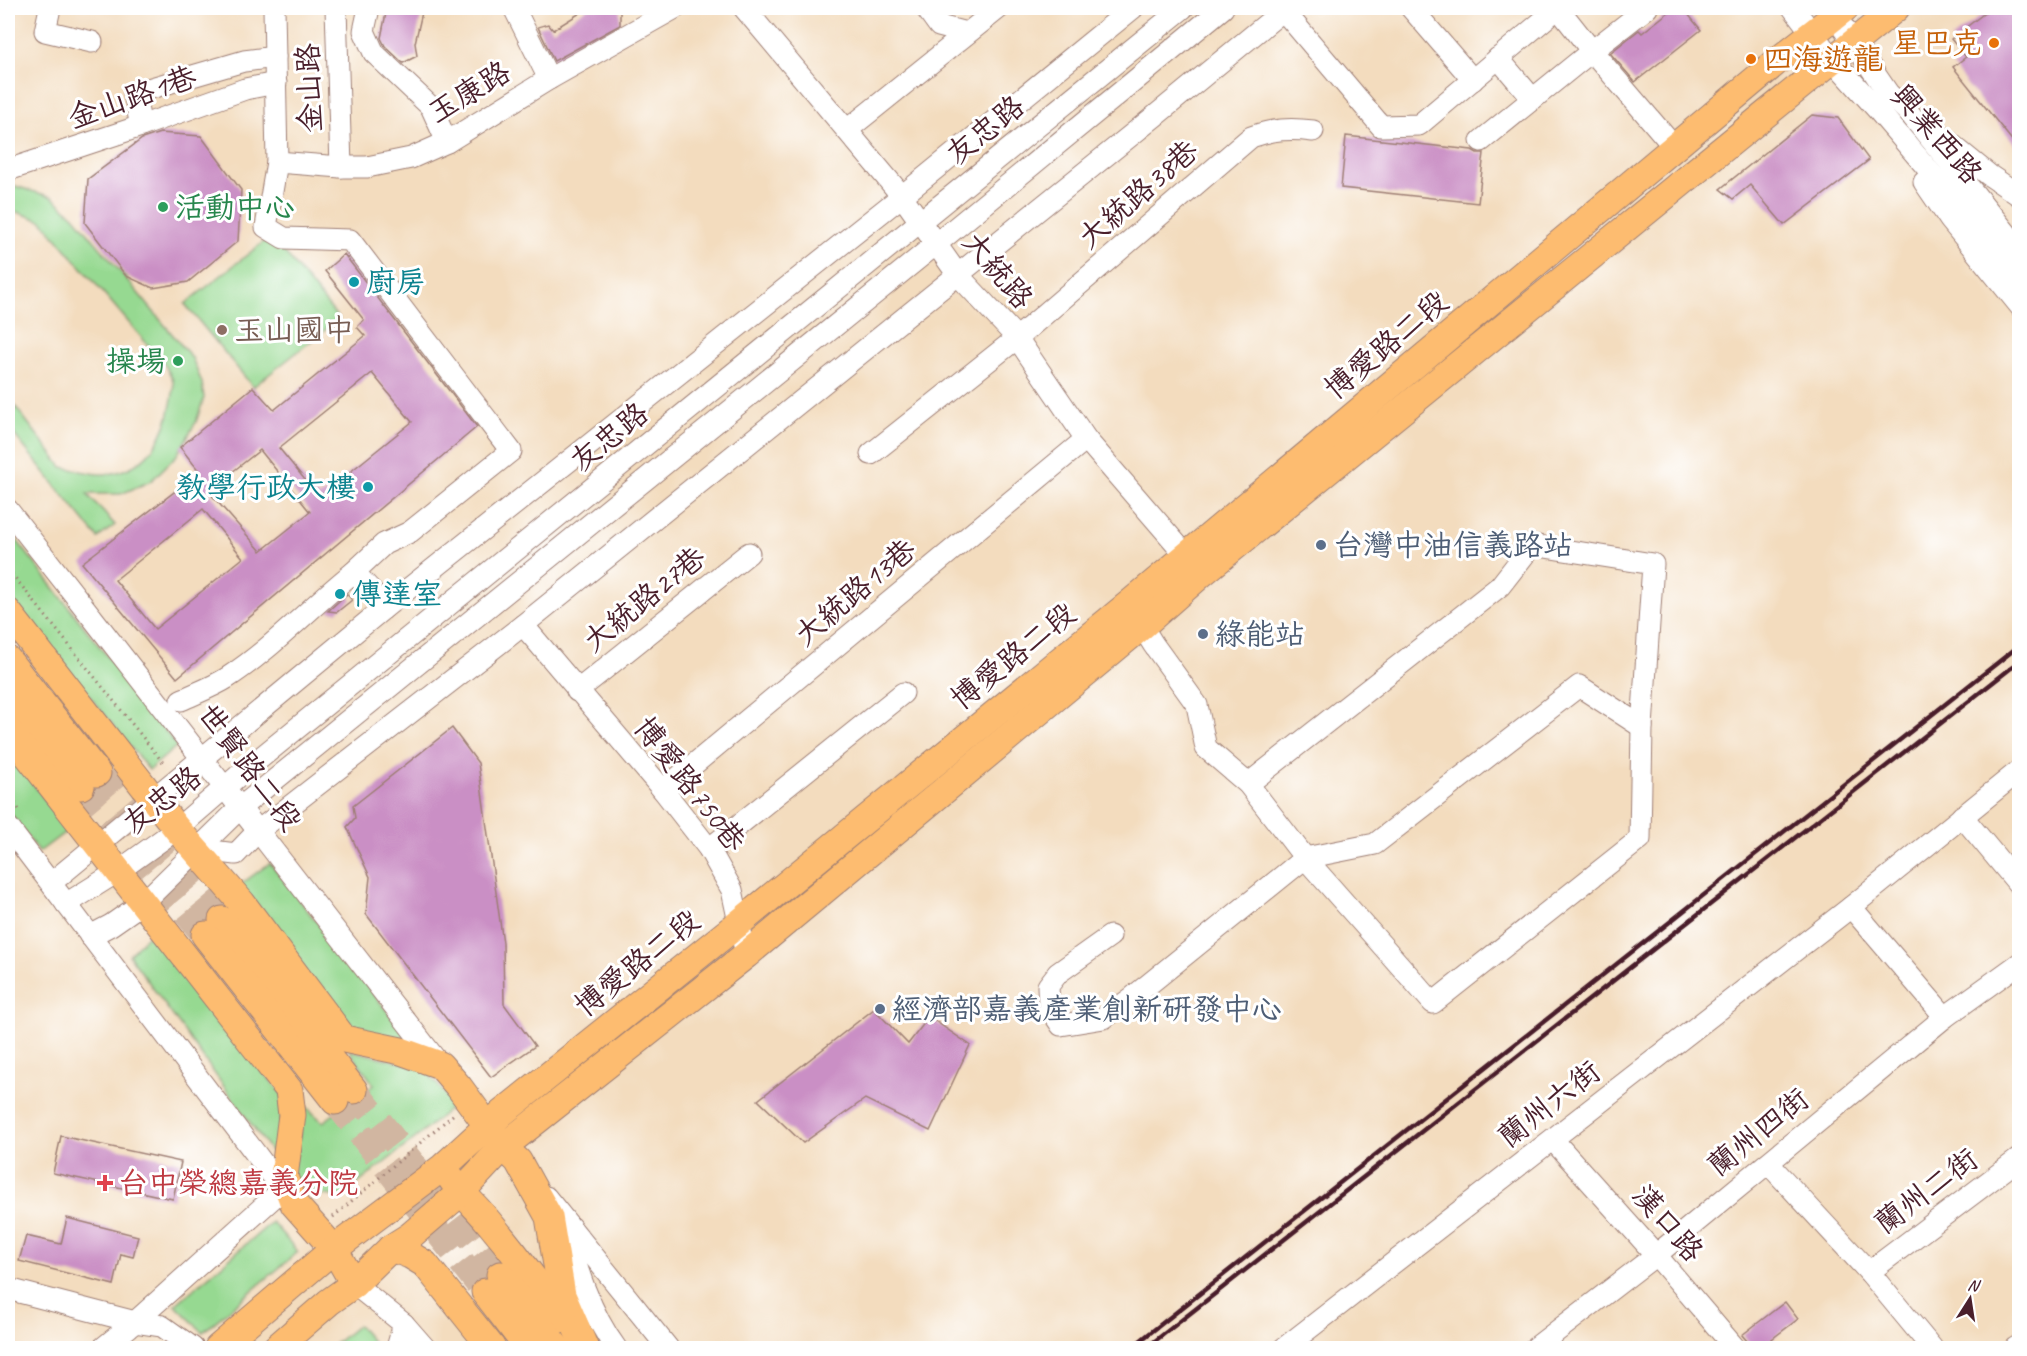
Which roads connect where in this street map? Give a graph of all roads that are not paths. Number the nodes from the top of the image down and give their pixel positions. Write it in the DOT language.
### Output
graph roads {
  1 [pos="50,8"];
  2 [pos="274,8"];
  3 [pos="336,8"];
  4 [pos="369,8"];
  5 [pos="514,8"];
  6 [pos="675,8"];
  7 [pos="744,8"];
  8 [pos="926,8"];
  9 [pos="999,8"];
  10 [pos="1133,8"];
  11 [pos="1183,8"];
  12 [pos="1223,8"];
  13 [pos="1411,8"];
  14 [pos="1647,8"];
  15 [pos="1793,8"];
  16 [pos="1896,8"];
  17 [pos="1285,9"];
  18 [pos="1551,10"];
  19 [pos="1837,10"];
  20 [pos="1812,32"];
  21 [pos="966,33"];
  22 [pos="1854,41"];
  23 [pos="92,42"];
  24 [pos="1592,51"];
  25 [pos="275,57"];
  26 [pos="1498,58"];
  27 [pos="1832,59"];
  28 [pos="549,79"];
  29 [pos="1473,80"];
  30 [pos="276,83"];
  31 [pos="1532,98"];
  32 [pos="1882,100"];
  33 [pos="141,126"];
  34 [pos="847,130"];
  35 [pos="1313,131"];
  36 [pos="1481,141"];
  37 [pos="447,142"];
  38 [pos="1674,147"];
  39 [pos="277,162"];
  40 [pos="341,167"];
  41 [pos="8,170"];
  42 [pos="1989,175"];
  43 [pos="902,196"];
  44 [pos="2019,196"];
  45 [pos="2019,212"];
  46 [pos="921,222"];
  47 [pos="936,244"];
  48 [pos="2019,250"];
  49 [pos="958,275"];
  50 [pos="2019,277"];
  51 [pos="2019,306"];
  52 [pos="1017,338"];
  53 [pos="1086,440"];
  54 [pos="871,454"];
  55 [pos="8,510"];
  56 [pos="749,553"];
  57 [pos="1193,565"];
  58 [pos="354,572"];
  59 [pos="383,609"];
  60 [pos="8,612"];
  61 [pos="1136,615"];
  62 [pos="523,625"];
  63 [pos="8,660"];
  64 [pos="577,691"];
  65 [pos="8,692"];
  66 [pos="903,693"];
  67 [pos="181,700"];
  68 [pos="1642,727"];
  69 [pos="8,730"];
  70 [pos="203,758"];
  71 [pos="2019,770"];
  72 [pos="1248,784"];
  73 [pos="225,788"];
  74 [pos="663,790"];
  75 [pos="153,799"];
  76 [pos="240,808"];
  77 [pos="1962,816"];
  78 [pos="8,827"];
  79 [pos="177,829"];
  80 [pos="258,831"];
  81 [pos="97,845"];
  82 [pos="196,849"];
  83 [pos="709,849"];
  84 [pos="1305,858"];
  85 [pos="117,872"];
  86 [pos="51,883"];
  87 [pos="2019,886"];
  88 [pos="144,902"];
  89 [pos="66,904"];
  90 [pos="1851,907"];
  91 [pos="739,923"];
  92 [pos="214,927"];
  93 [pos="90,936"];
  94 [pos="1110,936"];
  95 [pos="746,955"];
  96 [pos="2019,963"];
  97 [pos="1945,1017"];
  98 [pos="440,1065"];
  99 [pos="344,1095"];
  100 [pos="487,1126"];
  101 [pos="1553,1140"];
  102 [pos="512,1157"];
  103 [pos="2019,1158"];
  104 [pos="1768,1163"];
  105 [pos="443,1167"];
  106 [pos="460,1193"];
  107 [pos="288,1196"];
  108 [pos="563,1219"];
  109 [pos="391,1248"];
  110 [pos="334,1250"];
  111 [pos="1656,1255"];
  112 [pos="1869,1272"];
  113 [pos="501,1275"];
  114 [pos="354,1284"];
  115 [pos="8,1289"];
  116 [pos="135,1322"];
  117 [pos="414,1335"];
  118 [pos="2019,1345"];
  119 [pos="585,1347"];
  120 [pos="103,1348"];
  121 [pos="193,1348"];
  122 [pos="218,1348"];
  123 [pos="276,1348"];
  124 [pos="397,1348"];
  125 [pos="432,1348"];
  126 [pos="492,1348"];
  127 [pos="528,1348"];
  128 [pos="557,1348"];
  129 [pos="616,1348"];
  130 [pos="668,1348"];
  131 [pos="1284,1348"];
  132 [pos="1537,1348"];
  133 [pos="1735,1348"];
  134 [pos="1932,1348"];
  135 [pos="2015,1348"];
  1 -- 23 [label="street"];
  2 -- 25 [label="street, 金山路"];
  3 -- 40 [label="street, 金山路"];
  4 -- 37 [label="street"];
  5 -- 28 [label="street"];
  6 -- 28 [label="street, 玉康路"];
  7 -- 34 [label="street, 大統路"];
  8 -- 21 [label="street"];
  9 -- 21 [label="street"];
  10 -- 43 [label="street, 友忠路"];
  11 -- 46 [label="street, 友忠路"];
  12 -- 47 [label="street, 友忠路"];
  13 -- 29 [label="street"];
  14 -- 24 [label="street"];
  15 -- 20 [label="street, 興業西路"];
  16 -- 22 [label="main road, 博愛路二段"];
  17 -- 29 [label="street"];
  17 -- 49 [label="street, 友忠路"];
  18 -- 24 [label="street"];
  18 -- 26 [label="street"];
  19 -- 20 [label="main road, 博愛路二段"];
  19 -- 22 [label="street, 興業西路"];
  20 -- 27 [label="street, 興業西路"];
  20 -- 38 [label="main road, 博愛路二段"];
  21 -- 34 [label="street"];
  22 -- 27 [label="main road, 博愛路二段"];
  22 -- 32 [label="street, 興業西路"];
  24 -- 31 [label="street"];
  24 -- 38 [label="street"];
  25 -- 30 [label="street, 金山路"];
  25 -- 33 [label="street"];
  26 -- 29 [label="street"];
  26 -- 31 [label="street"];
  27 -- 32 [label="street, 興業西路"];
  27 -- 57 [label="main road, 博愛路二段"];
  28 -- 37 [label="street, 玉康路"];
  30 -- 33 [label="street, 金山路1巷"];
  30 -- 39 [label="street, 金山路"];
  31 -- 36 [label="street"];
  32 -- 42 [label="street"];
  32 -- 48 [label="street, 興業西路"];
  32 -- 50 [label="street, 興業西路"];
  32 -- 51 [label="street"];
  33 -- 41 [label="street, 金山路1巷"];
  34 -- 43 [label="street, 大統路"];
  35 -- 52 [label="street, 大統路38巷"];
  37 -- 40 [label="street, 玉康路"];
  38 -- 57 [label="main road, 博愛路二段"];
  39 -- 40 [label="street, 玉康路"];
  39 -- 58 [label="street, 金山路"];
  42 -- 44 [label="street"];
  42 -- 45 [label="street"];
  43 -- 46 [label="street, 大統路"];
  43 -- 59 [label="street, 友忠路"];
  46 -- 47 [label="street, 大統路"];
  46 -- 73 [label="street, 友忠路"];
  47 -- 49 [label="street, 大統路"];
  47 -- 76 [label="street, 友忠路"];
  49 -- 52 [label="street, 大統路"];
  49 -- 62 [label="street, 友忠路"];
  52 -- 53 [label="street, 大統路"];
  52 -- 54 [label="street"];
  53 -- 57 [label="street, 大統路"];
  53 -- 74 [label="street, 大統路13巷"];
  55 -- 70 [label="street, 世賢路二段"];
  56 -- 64 [label="street, 大統路27巷"];
  57 -- 61 [label="main road, 博愛路二段"];
  58 -- 59 [label="street"];
  58 -- 67 [label="street"];
  59 -- 70 [label="street, 友忠路"];
  60 -- 75 [label="main road"];
  61 -- 72 [label="street"];
  61 -- 91 [label="main road, 博愛路二段"];
  61 -- 95 [label="main road, 博愛路二段"];
  62 -- 64 [label="street, 博愛路750巷"];
  62 -- 80 [label="street, 友忠路"];
  63 -- 65 [label="main road"];
  64 -- 74 [label="street, 博愛路750巷"];
  66 -- 83 [label="street"];
  68 -- 72 [label="street"];
  68 -- 84 [label="street"];
  68 -- 84 [label="street"];
  69 -- 81 [label="main road"];
  70 -- 73 [label="street, 世賢路二段"];
  70 -- 75 [label="street, 友忠路"];
  71 -- 77 [label="street, 蘭州六街"];
  72 -- 84 [label="street"];
  73 -- 76 [label="street, 世賢路二段"];
  73 -- 79 [label="street, 友忠路"];
  74 -- 83 [label="street, 博愛路750巷"];
  75 -- 79 [label="main road"];
  75 -- 81 [label="street, 友忠路"];
  76 -- 80 [label="street, 世賢路二段"];
  76 -- 82 [label="street, 友忠路"];
  77 -- 87 [label="street"];
  77 -- 90 [label="street, 蘭州六街"];
  78 -- 86 [label="street"];
  79 -- 82 [label="main road"];
  79 -- 85 [label="street, 友忠路"];
  80 -- 82 [label="street, 友忠路"];
  80 -- 98 [label="street, 世賢路二段"];
  81 -- 85 [label="main road"];
  81 -- 86 [label="street, 友忠路"];
  82 -- 88 [label="street, 友忠路"];
  82 -- 98 [label="main road"];
  83 -- 91 [label="street, 博愛路750巷"];
  84 -- 94 [label="street"];
  85 -- 88 [label="main road"];
  85 -- 89 [label="street, 友忠路"];
  86 -- 89 [label="street"];
  88 -- 93 [label="street, 友忠路"];
  88 -- 107 [label="main road"];
  89 -- 93 [label="street"];
  90 -- 97 [label="street"];
  90 -- 101 [label="street, 蘭州六街"];
  91 -- 95 [label="street, 博愛路750巷"];
  91 -- 100 [label="main road, 博愛路二段"];
  92 -- 99 [label="main road"];
  93 -- 107 [label="street"];
  95 -- 102 [label="main road, 博愛路二段"];
  96 -- 97 [label="street, 蘭州四街"];
  97 -- 104 [label="street, 蘭州四街"];
  98 -- 100 [label="main road"];
  100 -- 102 [label="main road"];
  100 -- 105 [label="main road, 博愛路二段"];
  101 -- 111 [label="street, 漢口路"];
  101 -- 131 [label="street, 蘭州六街"];
  102 -- 106 [label="main road, 博愛路二段"];
  102 -- 108 [label="street"];
  102 -- 119 [label="main road"];
  103 -- 112 [label="street, 蘭州二街"];
  104 -- 111 [label="street, 蘭州四街"];
  104 -- 112 [label="street"];
  105 -- 106 [label="main road"];
  105 -- 110 [label="main road, 博愛路二段"];
  106 -- 109 [label="main road, 博愛路二段"];
  106 -- 113 [label="main road"];
  107 -- 110 [label="main road"];
  107 -- 116 [label="street"];
  108 -- 129 [label="street"];
  108 -- 130 [label="street"];
  109 -- 114 [label="main road, 博愛路二段"];
  109 -- 126 [label="main road"];
  110 -- 114 [label="main road"];
  110 -- 122 [label="main road, 博愛路二段"];
  111 -- 132 [label="street, 蘭州四街"];
  111 -- 133 [label="street, 漢口路"];
  112 -- 134 [label="street"];
  113 -- 119 [label="main road"];
  113 -- 127 [label="main road"];
  113 -- 128 [label="main road"];
  114 -- 117 [label="street"];
  114 -- 123 [label="main road, 博愛路二段"];
  115 -- 116 [label="street"];
  116 -- 120 [label="street"];
  116 -- 121 [label="street"];
  117 -- 124 [label="street"];
  117 -- 125 [label="street"];
  118 -- 135 [label="street"];
}
